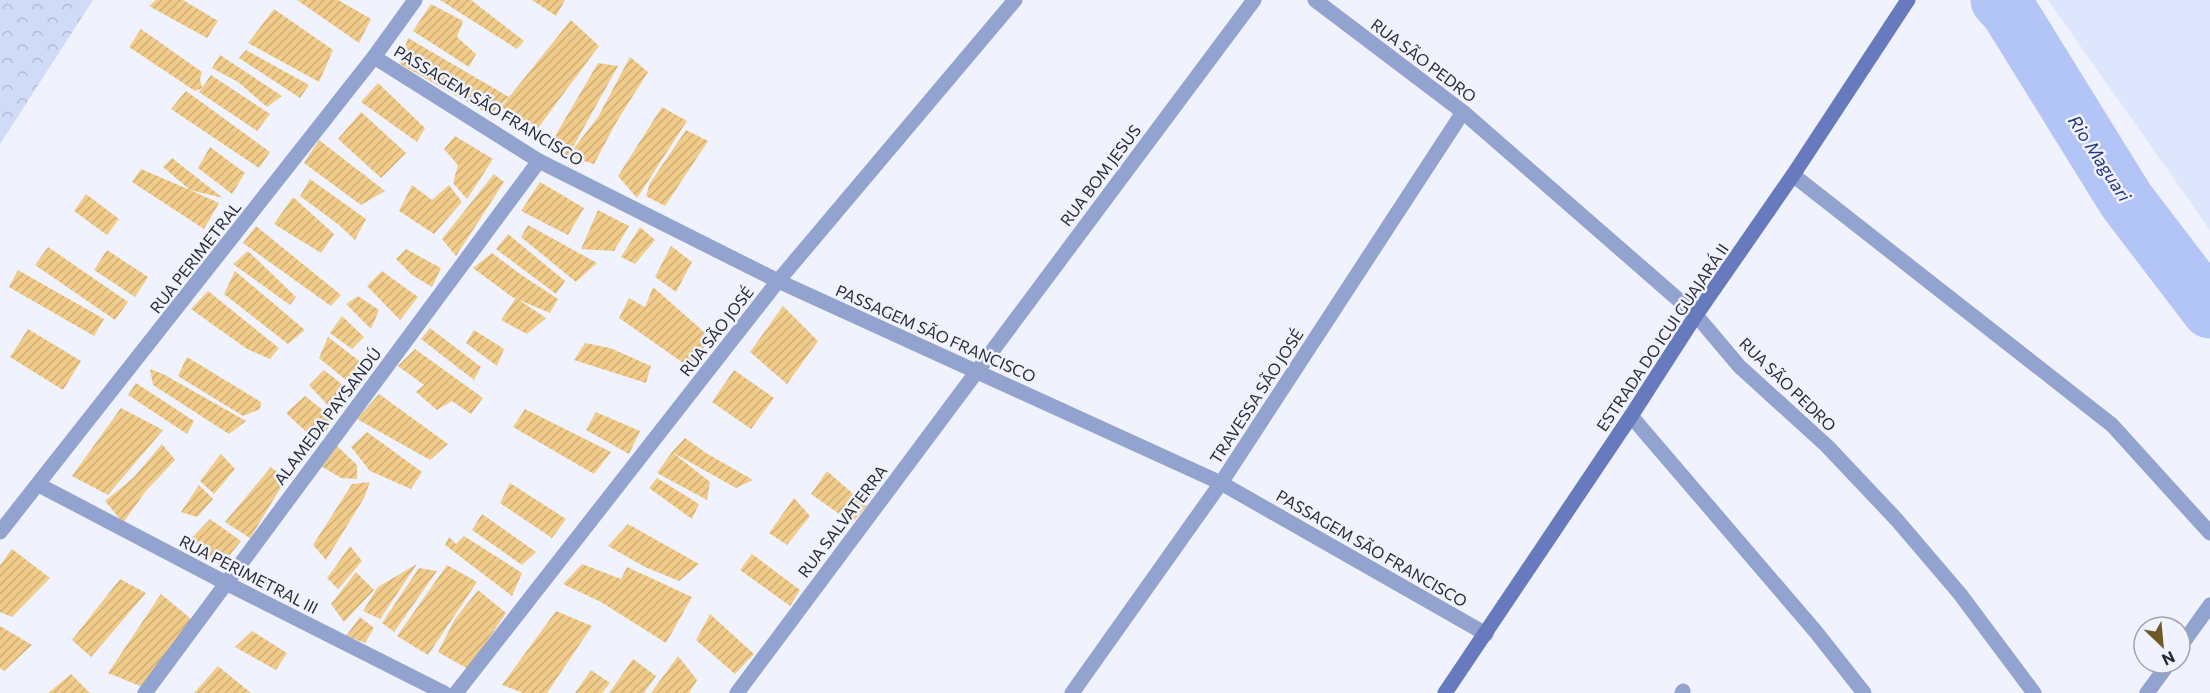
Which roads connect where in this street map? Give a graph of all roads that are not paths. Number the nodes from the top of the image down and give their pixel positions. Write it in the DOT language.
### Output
graph roads {
  1 [pos="415,0"];
  2 [pos="1015,0"];
  3 [pos="1254,0"];
  4 [pos="1315,0"];
  5 [pos="1908,0"];
  6 [pos="374,57"];
  7 [pos="1463,112"];
  8 [pos="539,161"];
  9 [pos="1793,175"];
  10 [pos="778,281"];
  11 [pos="1696,315"];
  12 [pos="976,371"];
  13 [pos="1632,416"];
  14 [pos="1221,483"];
  15 [pos="39,485"];
  16 [pos="0,532"];
  17 [pos="2210,532"];
  18 [pos="225,583"];
  19 [pos="2210,605"];
  20 [pos="2192,630"];
  21 [pos="1486,634"];
  22 [pos="2160,675"];
  23 [pos="145,693"];
  24 [pos="444,693"];
  25 [pos="456,693"];
  26 [pos="737,693"];
  27 [pos="1072,693"];
  28 [pos="1445,693"];
  29 [pos="1864,693"];
  30 [pos="2034,693"];
  31 [pos="2147,693"];
  1 -- 6 [label="street, RUA PERIMETRAL"];
  2 -- 10 [label="street, RUA SÃO JOSÉ"];
  3 -- 12 [label="street, RUA BOM JESUS"];
  4 -- 7 [label="street, RUA SÃO PEDRO"];
  5 -- 9 [label="main road, ESTRADA DO ICUI GUAJARÁ II"];
  6 -- 8 [label="street, PASSAGEM SÃO FRANCISCO"];
  6 -- 15 [label="street, RUA PERIMETRAL"];
  7 -- 11 [label="street, RUA SÃO PEDRO"];
  7 -- 14 [label="street, TRAVESSA SÃO JOSÉ"];
  8 -- 10 [label="street, PASSAGEM SÃO FRANCISCO"];
  8 -- 18 [label="street, ALAMEDA PAYSANDÚ"];
  9 -- 11 [label="main road, ESTRADA DO ICUI GUAJARÁ II"];
  9 -- 17 [label="street"];
  10 -- 12 [label="street, PASSAGEM SÃO FRANCISCO"];
  10 -- 25 [label="street, RUA SÃO JOSÉ"];
  11 -- 13 [label="main road, ESTRADA DO ICUI GUAJARÁ II"];
  11 -- 30 [label="street, RUA SÃO PEDRO"];
  12 -- 14 [label="street, PASSAGEM SÃO FRANCISCO"];
  12 -- 26 [label="street, RUA SALVATERRA"];
  13 -- 21 [label="main road, ESTRADA DO ICUI GUAJARÁ II"];
  13 -- 29 [label="street"];
  14 -- 21 [label="street, PASSAGEM SÃO FRANCISCO"];
  14 -- 27 [label="street, TRAVESSA SÃO JOSÉ"];
  15 -- 16 [label="street, RUA PERIMETRAL"];
  15 -- 18 [label="street, RUA PERIMETRAL III"];
  18 -- 23 [label="street, ALAMEDA PAYSANDÚ"];
  18 -- 24 [label="street, RUA PERIMETRAL III"];
  19 -- 20 [label="street"];
  21 -- 28 [label="main road, ESTRADA DO ICUI GUAJARÁ II"];
  22 -- 31 [label="street"];
}
